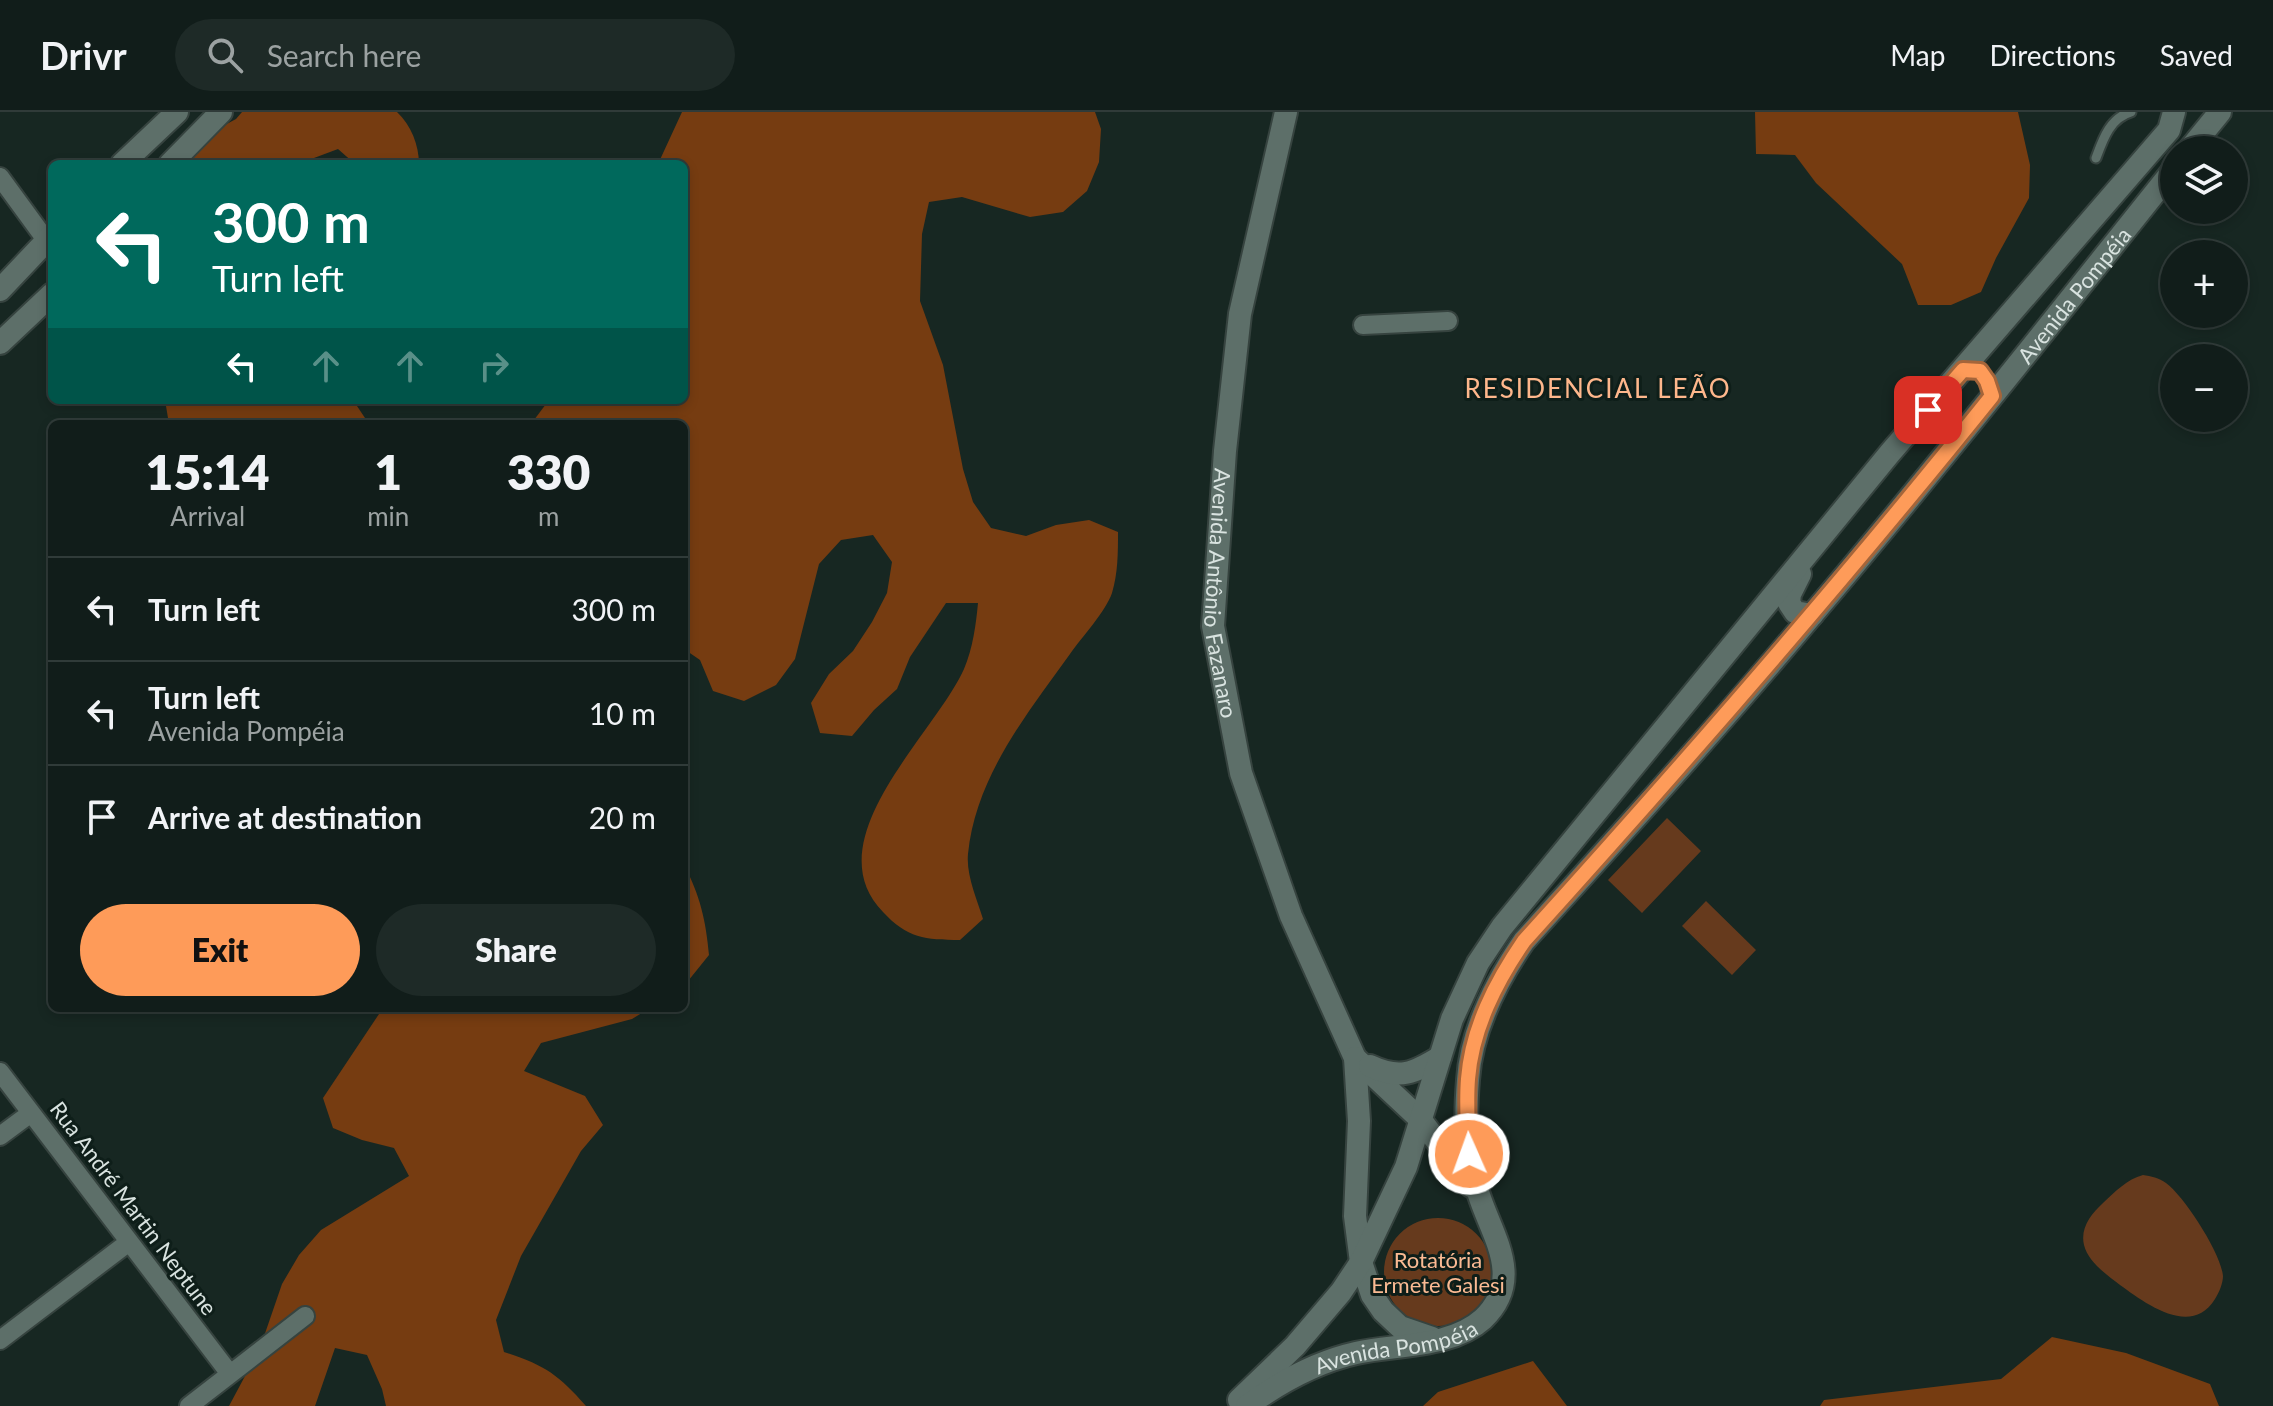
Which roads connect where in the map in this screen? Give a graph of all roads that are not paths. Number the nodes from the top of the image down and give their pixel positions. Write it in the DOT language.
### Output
graph roads {
  1 [pos="177,112"];
  2 [pos="221,112"];
  3 [pos="1286,112"];
  4 [pos="2131,112"];
  5 [pos="2174,112"];
  6 [pos="2220,112"];
  7 [pos="2200,136"];
  8 [pos="2096,158"];
  9 [pos="126,160"];
  10 [pos="174,160"];
  11 [pos="0,177"];
  12 [pos="2160,186"];
  13 [pos="48,236"];
  14 [pos="48,238"];
  15 [pos="0,290"];
  16 [pos="48,298"];
  17 [pos="1448,321"];
  18 [pos="1363,325"];
  19 [pos="0,343"];
  20 [pos="1963,370"];
  21 [pos="1992,396"];
  22 [pos="1814,549"];
  23 [pos="1812,615"];
  24 [pos="1440,1057"];
  25 [pos="1355,1058"];
  26 [pos="0,1072"];
  27 [pos="31,1113"];
  28 [pos="1420,1119"];
  29 [pos="0,1136"];
  30 [pos="1479,1196"];
  31 [pos="129,1242"];
  32 [pos="1361,1262"];
  33 [pos="305,1316"];
  34 [pos="1445,1337"];
  35 [pos="0,1340"];
  36 [pos="230,1374"];
  37 [pos="189,1406"];
  38 [pos="1233,1406"];
  39 [pos="1247,1406"];
  1 -- 9 [label="main road"];
  2 -- 10 [label="main road"];
  3 -- 25 [label="main road, Avenida Antônio Fazanaro"];
  4 -- 8 [label="lane"];
  5 -- 20 [label="main road, Avenida Pompéia"];
  6 -- 7 [label="main road"];
  11 -- 13 [label="street"];
  12 -- 21 [label="main road, Avenida Pompéia"];
  14 -- 15 [label="main road"];
  16 -- 19 [label="main road"];
  17 -- 18 [label="street"];
  20 -- 21 [label="main road"];
  20 -- 22 [label="main road, Avenida Pompéia"];
  21 -- 23 [label="main road, Avenida Pompéia"];
  22 -- 23 [label="main road"];
  22 -- 24 [label="main road, Avenida Pompéia"];
  23 -- 30 [label="main road, Avenida Pompéia"];
  24 -- 25 [label="main road"];
  24 -- 28 [label="main road, Avenida Pompéia"];
  25 -- 28 [label="main road, Avenida Antônio Fazanaro"];
  25 -- 32 [label="main road, Avenida Antônio Fazanaro"];
  26 -- 27 [label="street, Rua André Martin Neptune"];
  27 -- 29 [label="street"];
  27 -- 31 [label="street, Rua André Martin Neptune"];
  28 -- 30 [label="main road, Avenida Antônio Fazanaro"];
  28 -- 32 [label="main road, Avenida Pompéia"];
  30 -- 34 [label="main road, Avenida Pompéia"];
  31 -- 35 [label="street"];
  31 -- 36 [label="street, Rua André Martin Neptune"];
  32 -- 34 [label="main road, Avenida Antônio Fazanaro"];
  32 -- 38 [label="main road, Avenida Pompéia"];
  33 -- 36 [label="street"];
  34 -- 39 [label="main road, Avenida Pompéia"];
  36 -- 37 [label="street"];
}
